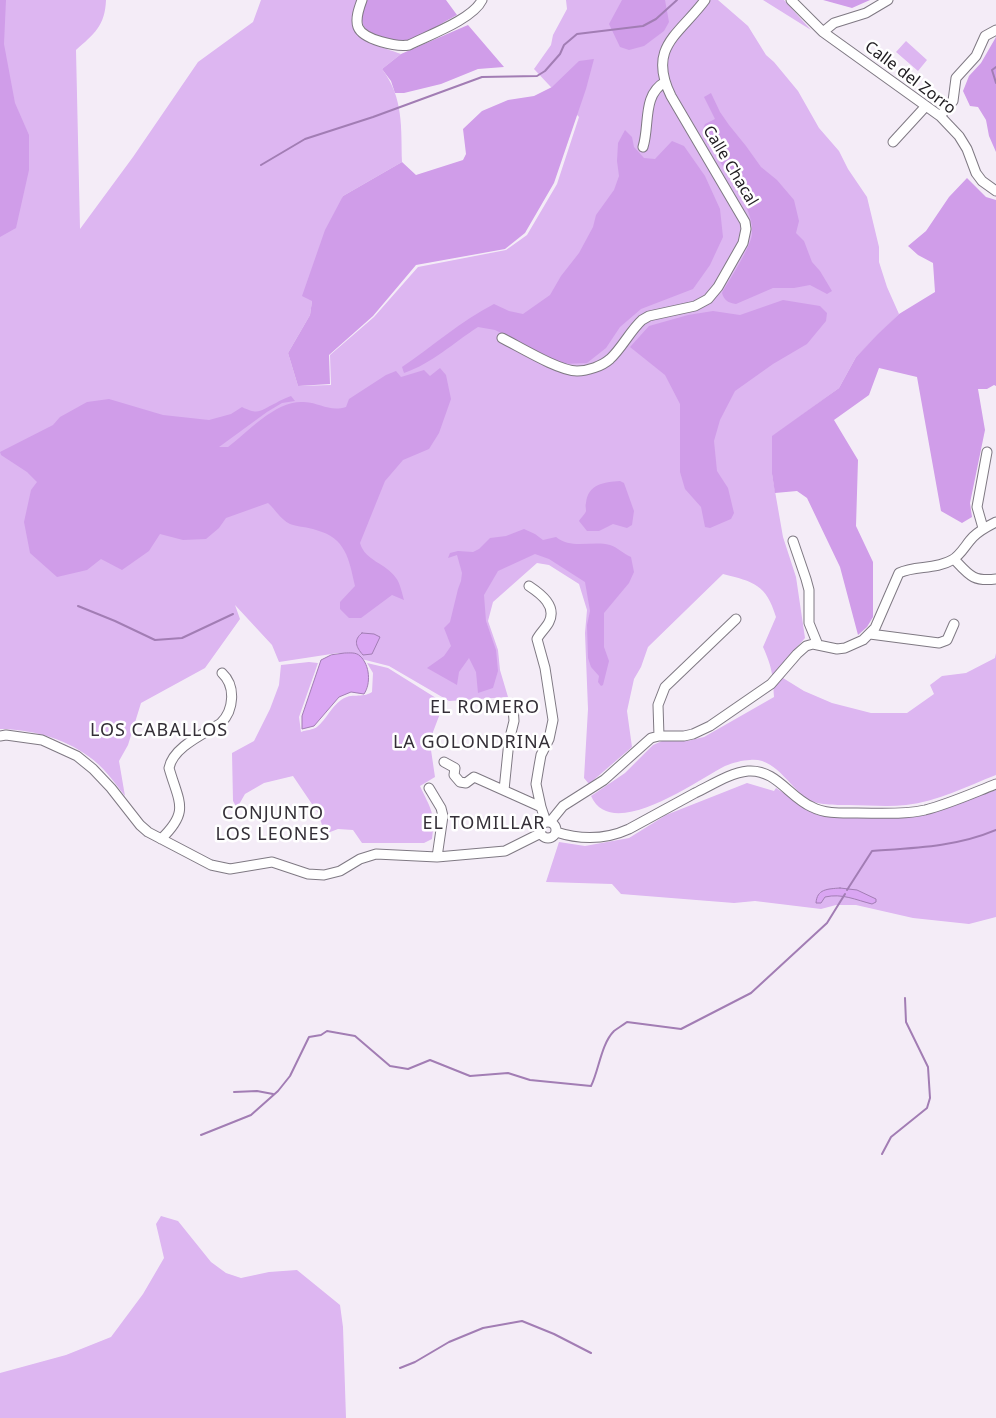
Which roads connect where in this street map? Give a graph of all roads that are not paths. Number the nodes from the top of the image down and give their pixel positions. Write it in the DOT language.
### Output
graph roads {
  1 [pos="362,0"];
  2 [pos="482,0"];
  3 [pos="705,0"];
  4 [pos="791,0"];
  5 [pos="888,0"];
  6 [pos="996,30"];
  7 [pos="823,32"];
  8 [pos="665,82"];
  9 [pos="926,106"];
  10 [pos="940,116"];
  11 [pos="893,142"];
  12 [pos="643,147"];
  13 [pos="996,191"];
  14 [pos="502,338"];
  15 [pos="987,452"];
  16 [pos="996,522"];
  17 [pos="983,528"];
  18 [pos="793,541"];
  19 [pos="954,559"];
  20 [pos="996,579"];
  21 [pos="529,586"];
  22 [pos="736,619"];
  23 [pos="954,624"];
  24 [pos="870,634"];
  25 [pos="818,645"];
  26 [pos="222,673"];
  27 [pos="513,707"];
  28 [pos="0,736"];
  29 [pos="658,736"];
  30 [pos="444,762"];
  31 [pos="996,784"];
  32 [pos="429,788"];
  33 [pos="504,790"];
  34 [pos="541,806"];
  35 [pos="548,822"];
  36 [pos="556,832"];
  37 [pos="540,833"];
  38 [pos="162,839"];
  39 [pos="437,857"];
  1 -- 2 [label="street"];
  3 -- 8 [label="street, Calle Chacal"];
  4 -- 7 [label="street, Calle del Zorro"];
  5 -- 7 [label="street"];
  6 -- 10 [label="street"];
  7 -- 9 [label="street, Calle del Zorro"];
  8 -- 12 [label="street"];
  8 -- 14 [label="street, Calle Chacal"];
  9 -- 10 [label="street, Calle del Zorro"];
  9 -- 11 [label="street"];
  10 -- 13 [label="street, Calle del Zorro"];
  15 -- 17 [label="street"];
  16 -- 17 [label="street"];
  17 -- 19 [label="street"];
  18 -- 25 [label="street"];
  19 -- 20 [label="street"];
  19 -- 24 [label="street"];
  21 -- 34 [label="street"];
  22 -- 29 [label="street"];
  23 -- 24 [label="street"];
  24 -- 25 [label="street"];
  25 -- 29 [label="street"];
  26 -- 38 [label="street"];
  27 -- 33 [label="street"];
  28 -- 38 [label="street"];
  29 -- 35 [label="street"];
  30 -- 33 [label="street"];
  31 -- 36 [label="street"];
  32 -- 39 [label="street"];
  33 -- 34 [label="street"];
  34 -- 35 [label="street"];
  35 -- 36 [label="street"];
  35 -- 37 [label="street"];
  36 -- 37 [label="street"];
  37 -- 39 [label="street"];
  38 -- 39 [label="street"];
}
